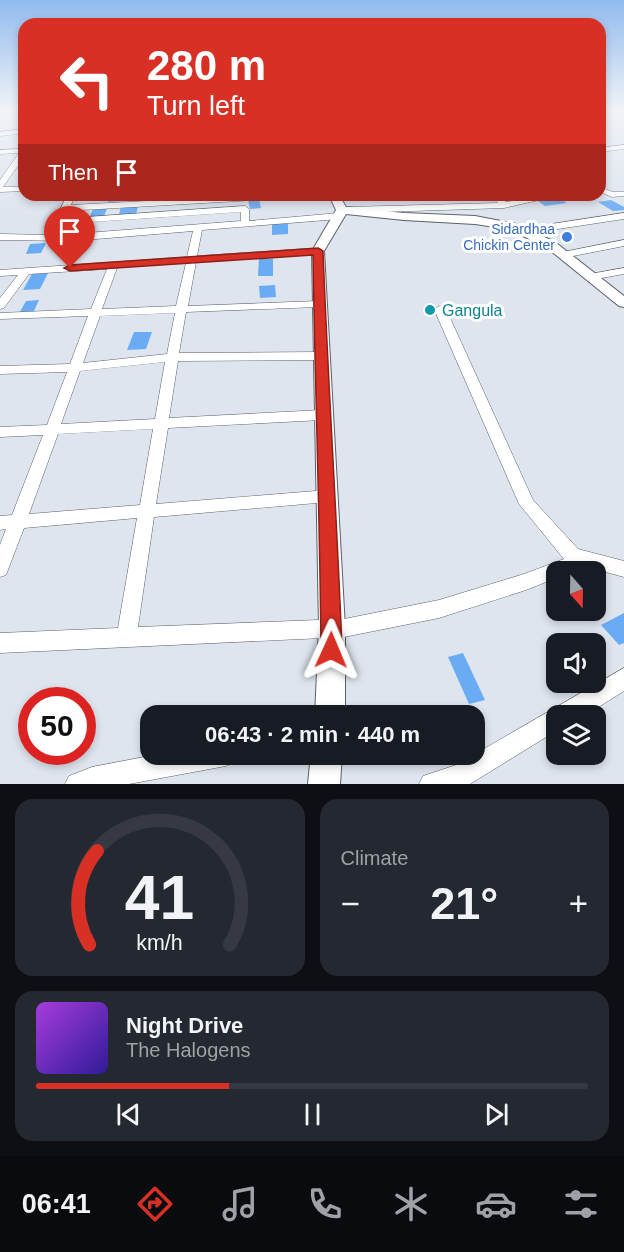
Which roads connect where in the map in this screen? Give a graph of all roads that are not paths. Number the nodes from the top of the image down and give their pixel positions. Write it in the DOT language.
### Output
graph roads {
  1 [pos="624,147"];
  2 [pos="606,149"];
  3 [pos="0,152"];
  4 [pos="18,152"];
  5 [pos="18,160"];
  6 [pos="18,168"];
  7 [pos="0,169"];
  8 [pos="12,169"];
  9 [pos="0,188"];
  10 [pos="18,189"];
  11 [pos="606,192"];
  12 [pos="624,194"];
  13 [pos="68,201"];
  14 [pos="203,201"];
  15 [pos="243,201"];
  16 [pos="431,201"];
  17 [pos="501,201"];
  18 [pos="525,201"];
  19 [pos="504,205"];
  20 [pos="434,206"];
  21 [pos="338,207"];
  22 [pos="244,209"];
  23 [pos="624,216"];
  24 [pos="245,224"];
  25 [pos="198,228"];
  26 [pos="525,231"];
  27 [pos="0,237"];
  28 [pos="54,238"];
  29 [pos="624,243"];
  30 [pos="318,251"];
  31 [pos="562,255"];
  32 [pos="191,259"];
  33 [pos="113,264"];
  34 [pos="26,271"];
  35 [pos="624,271"];
  36 [pos="0,273"];
  37 [pos="590,277"];
  38 [pos="624,303"];
  39 [pos="318,304"];
  40 [pos="0,306"];
  41 [pos="440,309"];
  42 [pos="181,310"];
  43 [pos="95,312"];
  44 [pos="0,316"];
  45 [pos="173,357"];
  46 [pos="320,357"];
  47 [pos="73,368"];
  48 [pos="0,370"];
  49 [pos="322,414"];
  50 [pos="162,424"];
  51 [pos="50,430"];
  52 [pos="0,432"];
  53 [pos="328,496"];
  54 [pos="147,510"];
  55 [pos="17,521"];
  56 [pos="0,523"];
  57 [pos="572,555"];
  58 [pos="0,569"];
  59 [pos="624,569"];
  60 [pos="332,628"];
  61 [pos="126,638"];
  62 [pos="0,643"];
  63 [pos="624,679"];
  64 [pos="330,705"];
  65 [pos="580,705"];
  66 [pos="546,726"];
  67 [pos="167,765"];
  68 [pos="326,765"];
  69 [pos="463,780"];
  70 [pos="77,784"];
  71 [pos="324,784"];
  72 [pos="431,784"];
  1 -- 2 [label="street"];
  3 -- 4 [label="street"];
  5 -- 8 [label="street"];
  6 -- 8 [label="street"];
  7 -- 8 [label="street"];
  8 -- 9 [label="street"];
  9 -- 10 [label="street"];
  11 -- 12 [label="street"];
  13 -- 14 [label="street"];
  15 -- 22 [label="street"];
  16 -- 20 [label="street"];
  17 -- 19 [label="street"];
  18 -- 19 [label="street"];
  19 -- 20 [label="street"];
  20 -- 21 [label="street"];
  21 -- 24 [label="street"];
  21 -- 26 [label="main road"];
  21 -- 30 [label="main road"];
  22 -- 24 [label="street"];
  22 -- 28 [label="street"];
  23 -- 26 [label="street"];
  24 -- 25 [label="street"];
  25 -- 28 [label="street"];
  25 -- 32 [label="street"];
  26 -- 31 [label="main road"];
  27 -- 28 [label="street"];
  29 -- 31 [label="street"];
  30 -- 32 [label="street"];
  30 -- 39 [label="main road"];
  31 -- 37 [label="main road"];
  32 -- 33 [label="street"];
  32 -- 42 [label="street"];
  33 -- 34 [label="street"];
  33 -- 43 [label="street"];
  34 -- 36 [label="street"];
  34 -- 40 [label="street"];
  35 -- 37 [label="street"];
  37 -- 38 [label="main road"];
  39 -- 42 [label="street"];
  39 -- 46 [label="main road"];
  41 -- 57 [label="street"];
  42 -- 43 [label="street"];
  42 -- 45 [label="street"];
  43 -- 44 [label="street"];
  43 -- 47 [label="street"];
  45 -- 46 [label="street"];
  45 -- 47 [label="street"];
  45 -- 50 [label="street"];
  46 -- 49 [label="main road"];
  47 -- 48 [label="street"];
  47 -- 51 [label="street"];
  49 -- 50 [label="street"];
  49 -- 53 [label="main road"];
  50 -- 51 [label="street"];
  50 -- 54 [label="street"];
  51 -- 52 [label="street"];
  51 -- 55 [label="street"];
  53 -- 54 [label="street"];
  53 -- 60 [label="main road"];
  54 -- 55 [label="street"];
  54 -- 61 [label="street"];
  55 -- 56 [label="street"];
  55 -- 58 [label="street"];
  57 -- 59 [label="street"];
  57 -- 60 [label="street"];
  60 -- 61 [label="street"];
  60 -- 64 [label="main road"];
  61 -- 62 [label="street"];
  63 -- 65 [label="street"];
  66 -- 69 [label="street"];
  67 -- 70 [label="street"];
  68 -- 71 [label="main road"];
  69 -- 72 [label="street"];
}
